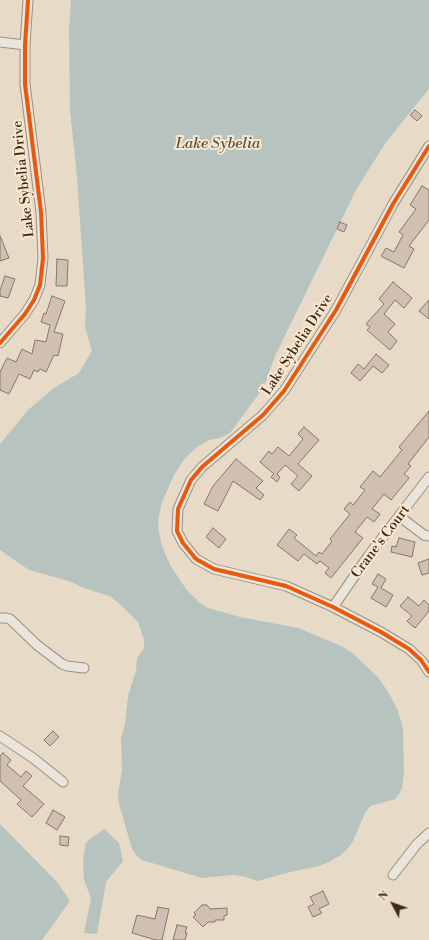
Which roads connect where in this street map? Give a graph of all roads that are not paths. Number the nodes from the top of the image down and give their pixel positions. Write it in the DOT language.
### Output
graph roads {
  1 [pos="28,0"];
  2 [pos="0,42"];
  3 [pos="25,45"];
  4 [pos="429,146"];
  5 [pos="0,343"];
  6 [pos="428,479"];
  7 [pos="399,516"];
  8 [pos="429,536"];
  9 [pos="333,607"];
  10 [pos="0,618"];
  11 [pos="84,668"];
  12 [pos="429,672"];
  13 [pos="0,736"];
  14 [pos="63,782"];
  15 [pos="429,834"];
  16 [pos="393,875"];
  1 -- 3 [label="street, Lake Sybelia Drive"];
  2 -- 3 [label="street"];
  3 -- 5 [label="street, Lake Sybelia Drive"];
  4 -- 9 [label="street, Lake Sybelia Drive"];
  6 -- 7 [label="street, Crane's Court"];
  7 -- 8 [label="street"];
  7 -- 9 [label="street, Crane's Court"];
  9 -- 12 [label="street, Lake Sybelia Drive"];
  10 -- 11 [label="street"];
  13 -- 14 [label="street"];
  15 -- 16 [label="street"];
}
